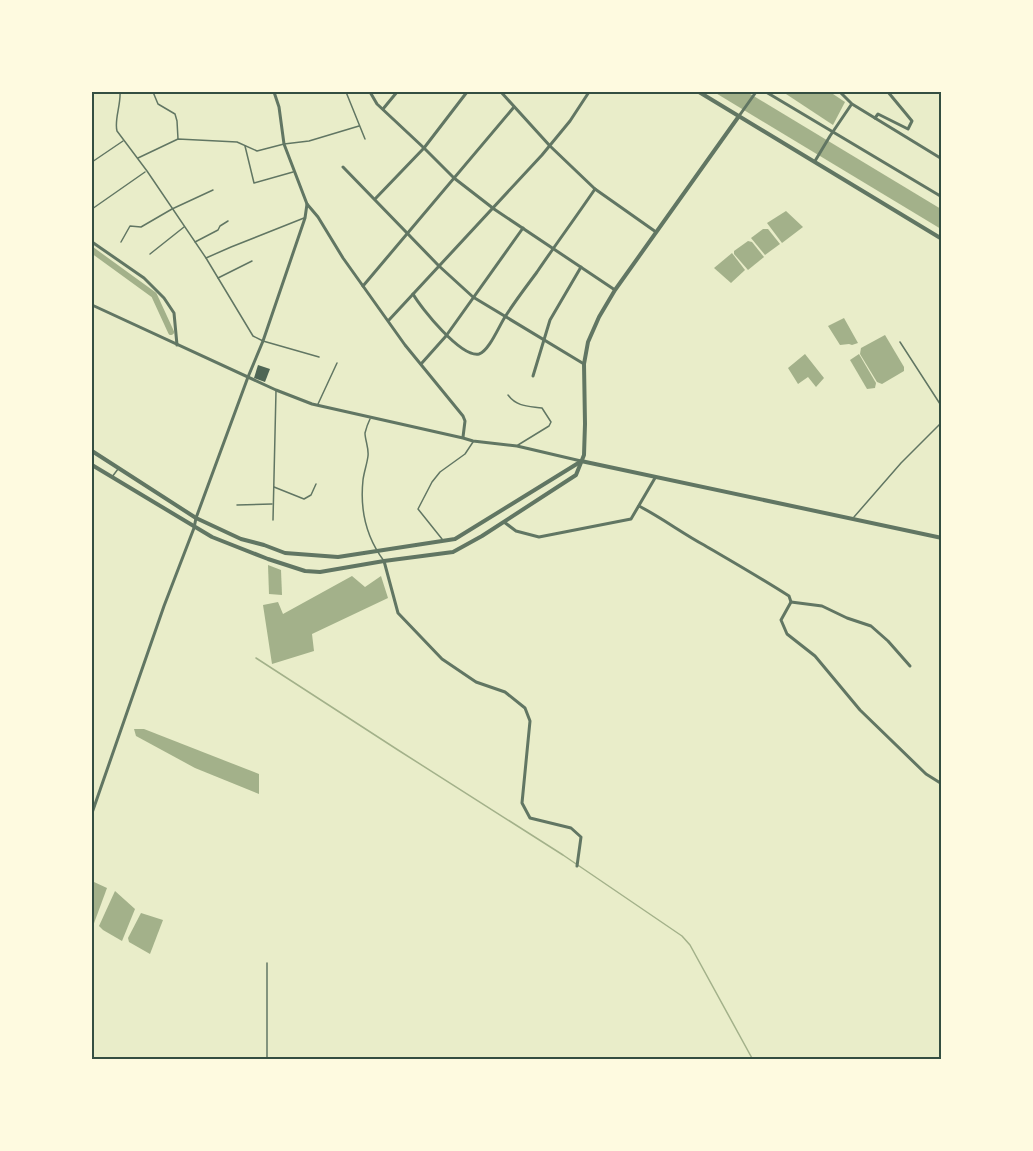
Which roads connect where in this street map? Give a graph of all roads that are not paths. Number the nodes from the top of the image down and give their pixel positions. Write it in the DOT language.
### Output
graph roads {
  1 [pos="120,92"];
  2 [pos="153,92"];
  3 [pos="274,92"];
  4 [pos="346,92"];
  5 [pos="370,92"];
  6 [pos="397,92"];
  7 [pos="466,92"];
  8 [pos="501,92"];
  9 [pos="582,92"];
  10 [pos="699,92"];
  11 [pos="756,92"];
  12 [pos="766,92"];
  13 [pos="840,92"];
  14 [pos="888,92"];
  15 [pos="588,93"];
  16 [pos="852,104"];
  17 [pos="514,107"];
  18 [pos="383,109"];
  19 [pos="739,116"];
  20 [pos="875,118"];
  21 [pos="359,126"];
  22 [pos="834,131"];
  23 [pos="178,139"];
  24 [pos="365,139"];
  25 [pos="123,140"];
  26 [pos="284,144"];
  27 [pos="245,145"];
  28 [pos="550,146"];
  29 [pos="424,148"];
  30 [pos="137,159"];
  31 [pos="942,159"];
  32 [pos="816,160"];
  33 [pos="92,162"];
  34 [pos="343,167"];
  35 [pos="147,171"];
  36 [pos="294,172"];
  37 [pos="454,178"];
  38 [pos="595,189"];
  39 [pos="213,190"];
  40 [pos="942,197"];
  41 [pos="375,200"];
  42 [pos="307,204"];
  43 [pos="172,208"];
  44 [pos="92,209"];
  45 [pos="494,209"];
  46 [pos="305,218"];
  47 [pos="228,221"];
  48 [pos="185,226"];
  49 [pos="523,228"];
  50 [pos="656,232"];
  51 [pos="407,233"];
  52 [pos="942,239"];
  53 [pos="92,242"];
  54 [pos="122,242"];
  55 [pos="195,242"];
  56 [pos="554,249"];
  57 [pos="150,254"];
  58 [pos="206,258"];
  59 [pos="252,261"];
  60 [pos="439,266"];
  61 [pos="581,267"];
  62 [pos="218,278"];
  63 [pos="363,286"];
  64 [pos="615,290"];
  65 [pos="413,294"];
  66 [pos="473,297"];
  67 [pos="92,305"];
  68 [pos="505,316"];
  69 [pos="389,321"];
  70 [pos="446,336"];
  71 [pos="544,340"];
  72 [pos="263,341"];
  73 [pos="900,342"];
  74 [pos="177,345"];
  75 [pos="320,357"];
  76 [pos="337,363"];
  77 [pos="421,364"];
  78 [pos="584,364"];
  79 [pos="533,376"];
  80 [pos="248,377"];
  81 [pos="276,390"];
  82 [pos="508,395"];
  83 [pos="317,405"];
  84 [pos="942,406"];
  85 [pos="370,417"];
  86 [pos="942,422"];
  87 [pos="463,438"];
  88 [pos="473,441"];
  89 [pos="517,446"];
  90 [pos="92,451"];
  91 [pos="581,461"];
  92 [pos="92,465"];
  93 [pos="118,468"];
  94 [pos="655,477"];
  95 [pos="112,478"];
  96 [pos="316,484"];
  97 [pos="273,487"];
  98 [pos="273,504"];
  99 [pos="237,505"];
  100 [pos="639,506"];
  101 [pos="196,518"];
  102 [pos="273,520"];
  103 [pos="851,520"];
  104 [pos="504,522"];
  105 [pos="194,528"];
  106 [pos="942,538"];
  107 [pos="444,542"];
  108 [pos="377,551"];
  109 [pos="384,561"];
  110 [pos="790,602"];
  111 [pos="910,666"];
  112 [pos="942,784"];
  113 [pos="92,813"];
  114 [pos="577,866"];
  115 [pos="267,963"];
  116 [pos="267,1059"];
  1 -- 25 [label="lane"];
  2 -- 23 [label="lane"];
  3 -- 26 [label="street"];
  4 -- 21 [label="lane"];
  5 -- 18 [label="street"];
  6 -- 18 [label="street"];
  7 -- 29 [label="street"];
  8 -- 17 [label="street"];
  9 -- 15 [label="street"];
  10 -- 19 [label="street"];
  11 -- 19 [label="street"];
  12 -- 22 [label="street"];
  13 -- 16 [label="street"];
  14 -- 20 [label="street"];
  15 -- 28 [label="street"];
  16 -- 20 [label="street"];
  16 -- 22 [label="street"];
  17 -- 28 [label="street"];
  17 -- 37 [label="street"];
  18 -- 29 [label="street"];
  19 -- 32 [label="street"];
  19 -- 50 [label="street"];
  20 -- 31 [label="street"];
  21 -- 24 [label="lane"];
  21 -- 26 [label="lane"];
  22 -- 32 [label="street"];
  22 -- 40 [label="street"];
  23 -- 27 [label="lane"];
  23 -- 30 [label="lane"];
  25 -- 30 [label="lane"];
  25 -- 33 [label="lane"];
  26 -- 27 [label="lane"];
  26 -- 36 [label="street"];
  27 -- 36 [label="lane"];
  28 -- 38 [label="street"];
  28 -- 45 [label="street"];
  29 -- 37 [label="street"];
  29 -- 41 [label="street"];
  30 -- 35 [label="lane"];
  32 -- 52 [label="street"];
  34 -- 41 [label="street"];
  35 -- 43 [label="lane"];
  35 -- 44 [label="lane"];
  36 -- 42 [label="street"];
  37 -- 45 [label="street"];
  37 -- 51 [label="street"];
  38 -- 50 [label="street"];
  38 -- 56 [label="street"];
  39 -- 43 [label="lane"];
  41 -- 51 [label="street"];
  42 -- 46 [label="street"];
  42 -- 63 [label="street"];
  43 -- 48 [label="lane"];
  43 -- 54 [label="lane"];
  45 -- 49 [label="street"];
  45 -- 60 [label="street"];
  46 -- 58 [label="lane"];
  46 -- 72 [label="street"];
  47 -- 55 [label="lane"];
  48 -- 55 [label="lane"];
  48 -- 57 [label="lane"];
  49 -- 56 [label="street"];
  49 -- 66 [label="street"];
  50 -- 64 [label="street"];
  51 -- 60 [label="street"];
  51 -- 63 [label="street"];
  53 -- 74 [label="street"];
  55 -- 58 [label="lane"];
  56 -- 61 [label="street"];
  56 -- 68 [label="street"];
  58 -- 62 [label="lane"];
  59 -- 62 [label="lane"];
  60 -- 65 [label="street"];
  60 -- 66 [label="street"];
  61 -- 64 [label="street"];
  61 -- 71 [label="street"];
  62 -- 72 [label="lane"];
  63 -- 69 [label="street"];
  64 -- 78 [label="street"];
  65 -- 69 [label="street"];
  65 -- 70 [label="street"];
  66 -- 68 [label="street"];
  66 -- 70 [label="street"];
  67 -- 74 [label="street"];
  68 -- 70 [label="street"];
  68 -- 71 [label="street"];
  69 -- 77 [label="street"];
  70 -- 77 [label="street"];
  71 -- 78 [label="street"];
  71 -- 79 [label="street"];
  72 -- 75 [label="lane"];
  72 -- 80 [label="street"];
  73 -- 84 [label="lane"];
  74 -- 80 [label="street"];
  76 -- 83 [label="lane"];
  77 -- 87 [label="street"];
  78 -- 91 [label="street"];
  80 -- 81 [label="street"];
  80 -- 101 [label="street"];
  81 -- 83 [label="street"];
  81 -- 97 [label="lane"];
  82 -- 89 [label="lane"];
  83 -- 85 [label="street"];
  85 -- 87 [label="street"];
  85 -- 108 [label="lane"];
  86 -- 103 [label="lane"];
  87 -- 88 [label="street"];
  88 -- 89 [label="street"];
  88 -- 107 [label="lane"];
  89 -- 91 [label="street"];
  90 -- 93 [label="street"];
  91 -- 94 [label="street"];
  91 -- 104 [label="street"];
  91 -- 107 [label="street"];
  92 -- 95 [label="street"];
  93 -- 95 [label="lane"];
  93 -- 101 [label="street"];
  94 -- 100 [label="street"];
  94 -- 103 [label="street"];
  95 -- 105 [label="street"];
  96 -- 97 [label="lane"];
  97 -- 98 [label="lane"];
  98 -- 99 [label="lane"];
  98 -- 102 [label="lane"];
  100 -- 104 [label="street"];
  100 -- 110 [label="street"];
  101 -- 105 [label="street"];
  101 -- 108 [label="street"];
  103 -- 106 [label="street"];
  104 -- 109 [label="street"];
  105 -- 109 [label="street"];
  105 -- 113 [label="street"];
  107 -- 108 [label="street"];
  108 -- 109 [label="lane"];
  109 -- 114 [label="street"];
  110 -- 111 [label="street"];
  110 -- 112 [label="street"];
  115 -- 116 [label="lane"];
}
